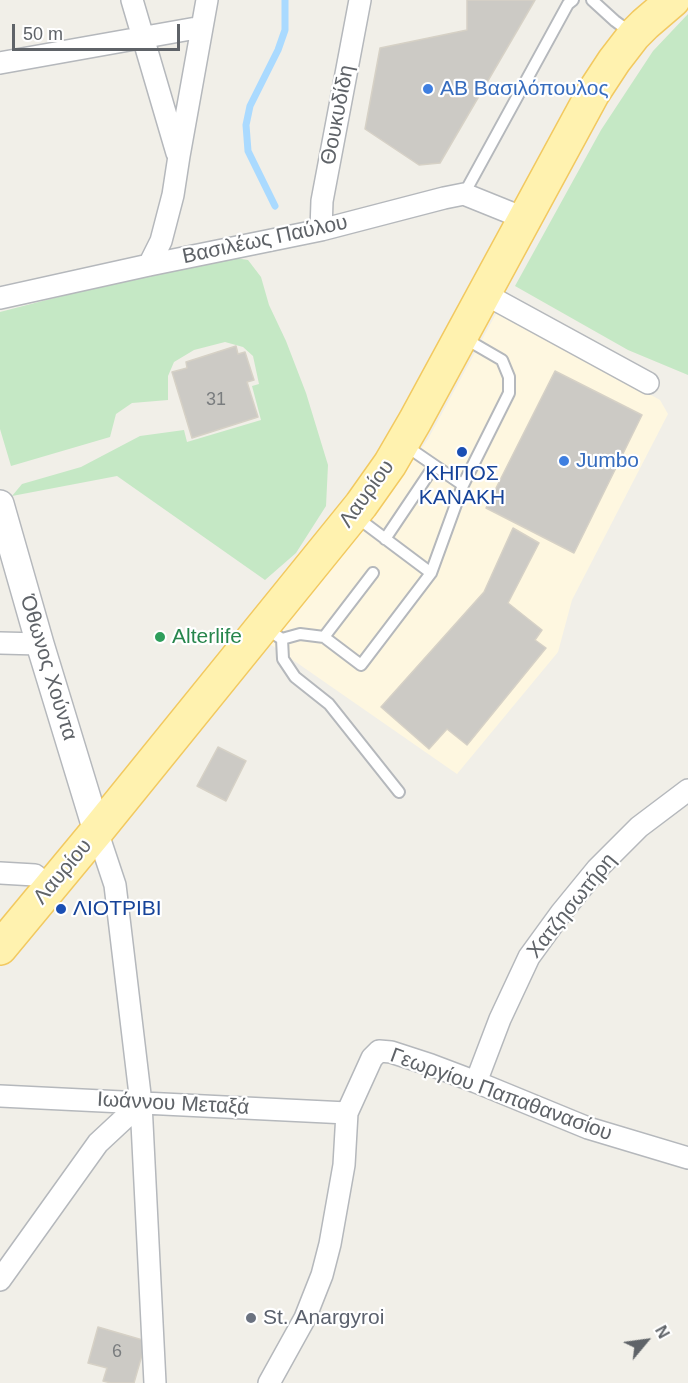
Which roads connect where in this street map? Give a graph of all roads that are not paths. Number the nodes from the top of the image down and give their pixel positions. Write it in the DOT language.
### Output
graph roads {
  1 [pos="132,0"];
  2 [pos="207,0"];
  3 [pos="360,0"];
  4 [pos="573,0"];
  5 [pos="591,0"];
  6 [pos="673,0"];
  7 [pos="202,27"];
  8 [pos="634,35"];
  9 [pos="143,38"];
  10 [pos="0,63"];
  11 [pos="178,156"];
  12 [pos="464,194"];
  13 [pos="526,219"];
  14 [pos="321,230"];
  15 [pos="149,265"];
  16 [pos="485,294"];
  17 [pos="0,298"];
  18 [pos="461,337"];
  19 [pos="648,383"];
  20 [pos="402,444"];
  21 [pos="434,466"];
  22 [pos="463,485"];
  23 [pos="0,504"];
  24 [pos="353,514"];
  25 [pos="386,539"];
  26 [pos="373,573"];
  27 [pos="431,573"];
  28 [pos="272,633"];
  29 [pos="324,637"];
  30 [pos="0,643"];
  31 [pos="40,644"];
  32 [pos="688,790"];
  33 [pos="399,792"];
  34 [pos="97,831"];
  35 [pos="0,873"];
  36 [pos="49,888"];
  37 [pos="0,948"];
  38 [pos="476,1082"];
  39 [pos="0,1095"];
  40 [pos="141,1103"];
  41 [pos="347,1113"];
  42 [pos="688,1158"];
  43 [pos="0,1280"];
  44 [pos="155,1383"];
  45 [pos="269,1383"];
  1 -- 9 [label="street"];
  2 -- 7 [label="street"];
  3 -- 14 [label="street, Θουκυδίδη"];
  4 -- 12 [label="lane"];
  5 -- 8 [label="lane"];
  6 -- 8 [label="main road, Λαυρίου"];
  7 -- 9 [label="street"];
  7 -- 11 [label="street"];
  8 -- 13 [label="main road, Λαυρίου"];
  9 -- 10 [label="street"];
  9 -- 11 [label="street"];
  11 -- 15 [label="street"];
  12 -- 13 [label="street"];
  12 -- 14 [label="street, Βασιλέως Παύλου"];
  13 -- 16 [label="main road, Λαυρίου"];
  14 -- 15 [label="street, Βασιλέως Παύλου"];
  15 -- 17 [label="street, Βασιλέως Παύλου"];
  16 -- 18 [label="main road, Λαυρίου"];
  16 -- 19 [label="street"];
  18 -- 20 [label="main road, Λαυρίου"];
  18 -- 22 [label="lane"];
  20 -- 21 [label="lane"];
  20 -- 24 [label="main road, Λαυρίου"];
  21 -- 22 [label="lane"];
  21 -- 25 [label="lane"];
  22 -- 27 [label="lane"];
  23 -- 31 [label="street, Όθωνος Χούντα"];
  24 -- 25 [label="lane"];
  24 -- 28 [label="main road, Λαυρίου"];
  25 -- 27 [label="lane"];
  26 -- 29 [label="lane"];
  27 -- 29 [label="lane"];
  28 -- 29 [label="lane"];
  28 -- 33 [label="lane"];
  28 -- 34 [label="main road, Λαυρίου"];
  30 -- 31 [label="street"];
  31 -- 34 [label="street, Όθωνος Χούντα"];
  32 -- 38 [label="street, Χατζησωτήρη"];
  34 -- 36 [label="main road, Λαυρίου"];
  34 -- 40 [label="street"];
  35 -- 36 [label="street"];
  36 -- 37 [label="main road, Λαυρίου"];
  38 -- 41 [label="street, Γεωργίου Παπαθανασίου"];
  38 -- 42 [label="street, Γεωργίου Παπαθανασίου"];
  39 -- 40 [label="street, Ιωάννου Μεταξά"];
  40 -- 41 [label="street, Ιωάννου Μεταξά"];
  40 -- 43 [label="street"];
  40 -- 44 [label="street"];
  41 -- 45 [label="street, Γεωργίου Παπαθανασίου"];
}
